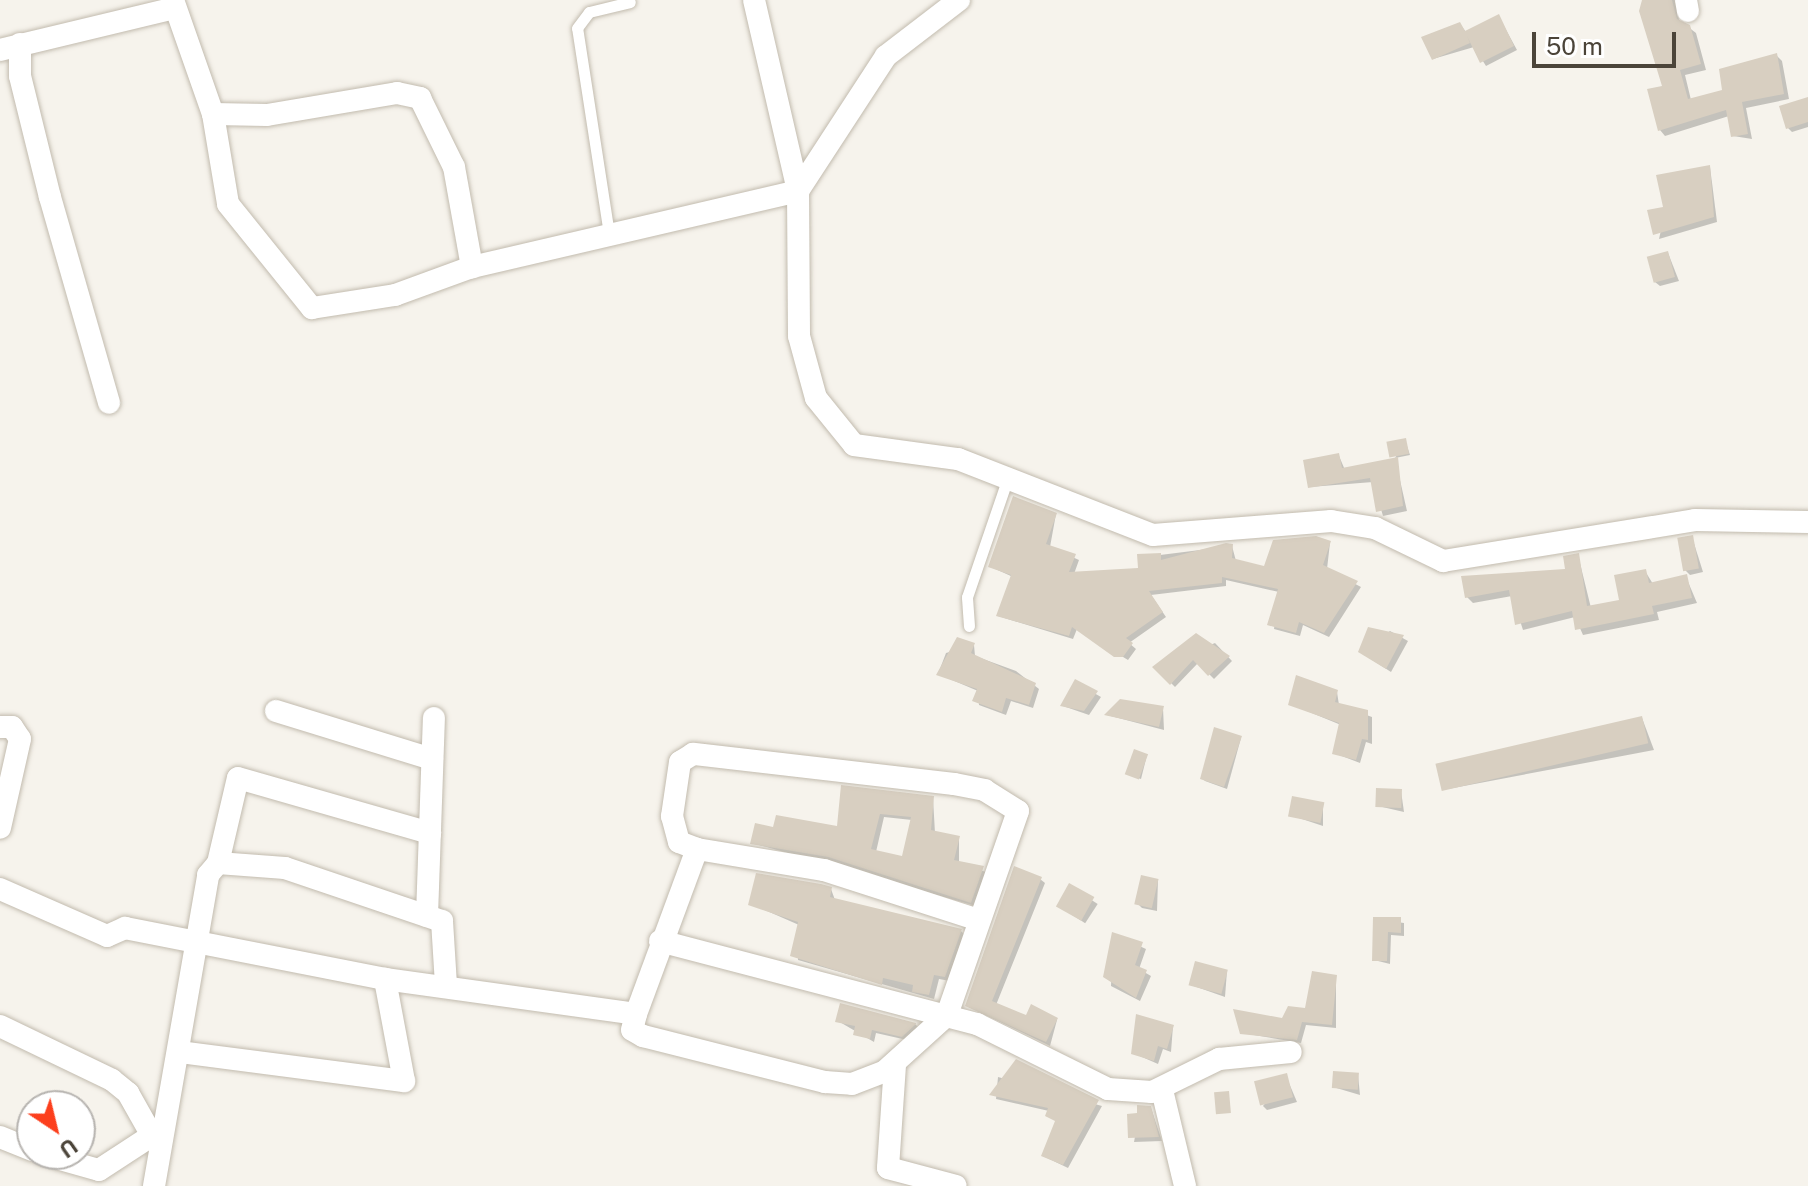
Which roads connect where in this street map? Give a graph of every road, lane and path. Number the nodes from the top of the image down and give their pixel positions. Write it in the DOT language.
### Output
graph roads {
  1 [pos="754,0"];
  2 [pos="959,0"];
  3 [pos="630,2"];
  4 [pos="174,4"];
  5 [pos="10,47"];
  6 [pos="213,114"];
  7 [pos="798,191"];
  8 [pos="609,234"];
  9 [pos="472,267"];
  10 [pos="109,403"];
  11 [pos="1008,476"];
  12 [pos="1808,522"];
  13 [pos="969,626"];
  14 [pos="276,711"];
  15 [pos="434,718"];
  16 [pos="0,727"];
  17 [pos="432,759"];
  18 [pos="0,828"];
  19 [pos="430,833"];
  20 [pos="697,849"];
  21 [pos="218,863"];
  22 [pos="0,889"];
  23 [pos="427,916"];
  24 [pos="979,920"];
  25 [pos="660,941"];
  26 [pos="199,945"];
  27 [pos="385,979"];
  28 [pos="446,985"];
  29 [pos="636,1014"];
  30 [pos="947,1015"];
  31 [pos="0,1026"];
  32 [pos="180,1052"];
  33 [pos="1291,1052"];
  34 [pos="895,1065"];
  35 [pos="1162,1090"];
  36 [pos="158,1130"];
  37 [pos="96,1169"];
  38 [pos="154,1186"];
  39 [pos="956,1186"];
  40 [pos="1185,1186"];
  1 -- 7 [label="street"];
  2 -- 7 [label="street"];
  3 -- 8 [label="lane"];
  4 -- 5 [label="street"];
  4 -- 6 [label="street"];
  5 -- 10 [label="street"];
  6 -- 9 [label="street"];
  6 -- 9 [label="street"];
  7 -- 8 [label="street"];
  7 -- 11 [label="street"];
  8 -- 9 [label="street"];
  11 -- 12 [label="street"];
  11 -- 13 [label="lane"];
  14 -- 17 [label="street"];
  15 -- 17 [label="street"];
  16 -- 18 [label="street"];
  17 -- 19 [label="street"];
  19 -- 21 [label="street"];
  19 -- 23 [label="street"];
  20 -- 24 [label="street"];
  20 -- 24 [label="street"];
  20 -- 25 [label="street"];
  21 -- 23 [label="street"];
  21 -- 26 [label="street"];
  22 -- 26 [label="street"];
  23 -- 28 [label="street"];
  24 -- 30 [label="street"];
  25 -- 29 [label="street"];
  25 -- 30 [label="street"];
  26 -- 27 [label="street"];
  26 -- 32 [label="street"];
  27 -- 28 [label="street"];
  27 -- 32 [label="street"];
  28 -- 29 [label="street"];
  29 -- 34 [label="street"];
  30 -- 34 [label="street"];
  30 -- 35 [label="street"];
  31 -- 36 [label="street"];
  32 -- 36 [label="street"];
  33 -- 35 [label="street"];
  34 -- 39 [label="street"];
  35 -- 40 [label="street"];
  36 -- 37 [label="street"];
  36 -- 38 [label="street"];
}
